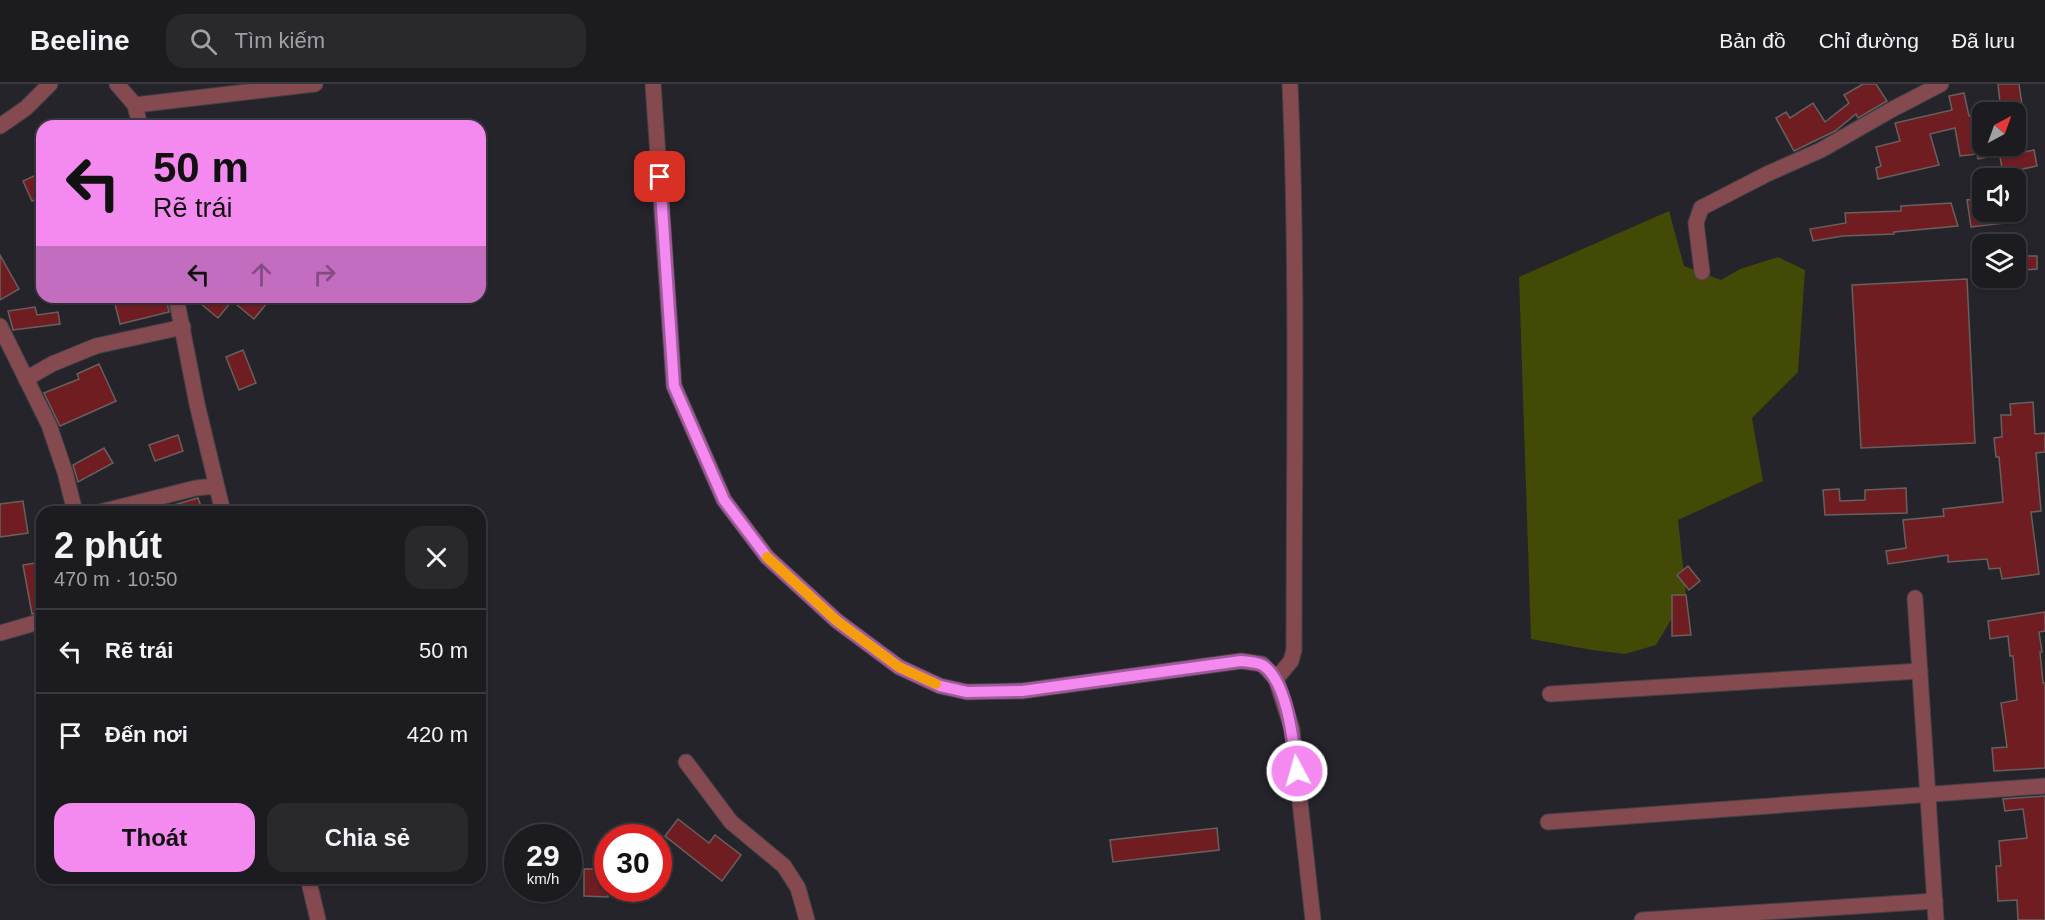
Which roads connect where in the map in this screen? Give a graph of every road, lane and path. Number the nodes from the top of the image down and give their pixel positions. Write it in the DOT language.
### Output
graph roads {
  1 [pos="50,84"];
  2 [pos="117,84"];
  3 [pos="315,84"];
  4 [pos="653,84"];
  5 [pos="1290,84"];
  6 [pos="1941,84"];
  7 [pos="135,105"];
  8 [pos="139,120"];
  9 [pos="0,126"];
  10 [pos="1702,272"];
  11 [pos="177,303"];
  12 [pos="0,326"];
  13 [pos="183,327"];
  14 [pos="26,379"];
  15 [pos="216,486"];
  16 [pos="73,506"];
  17 [pos="124,506"];
  18 [pos="221,506"];
  19 [pos="1915,598"];
  20 [pos="36,623"];
  21 [pos="0,633"];
  22 [pos="1920,670"];
  23 [pos="1276,679"];
  24 [pos="1550,694"];
  25 [pos="686,762"];
  26 [pos="2045,786"];
  27 [pos="1929,794"];
  28 [pos="1548,822"];
  29 [pos="309,884"];
  30 [pos="1935,901"];
  31 [pos="318,920"];
  32 [pos="807,920"];
  33 [pos="1313,920"];
  34 [pos="1642,920"];
  35 [pos="1936,920"];
  1 -- 9 [label="street"];
  2 -- 7 [label="street"];
  3 -- 7 [label="street"];
  4 -- 23 [label="street"];
  5 -- 23 [label="street"];
  6 -- 10 [label="street"];
  7 -- 8 [label="street"];
  11 -- 13 [label="street"];
  12 -- 14 [label="street"];
  13 -- 14 [label="street"];
  13 -- 15 [label="street"];
  14 -- 16 [label="street"];
  15 -- 17 [label="street"];
  15 -- 18 [label="street"];
  19 -- 22 [label="street"];
  20 -- 21 [label="street"];
  22 -- 24 [label="street"];
  22 -- 27 [label="street"];
  23 -- 33 [label="street"];
  25 -- 32 [label="street"];
  26 -- 27 [label="street"];
  27 -- 28 [label="street"];
  27 -- 30 [label="street"];
  29 -- 31 [label="street"];
  30 -- 34 [label="street"];
  30 -- 35 [label="street"];
}
